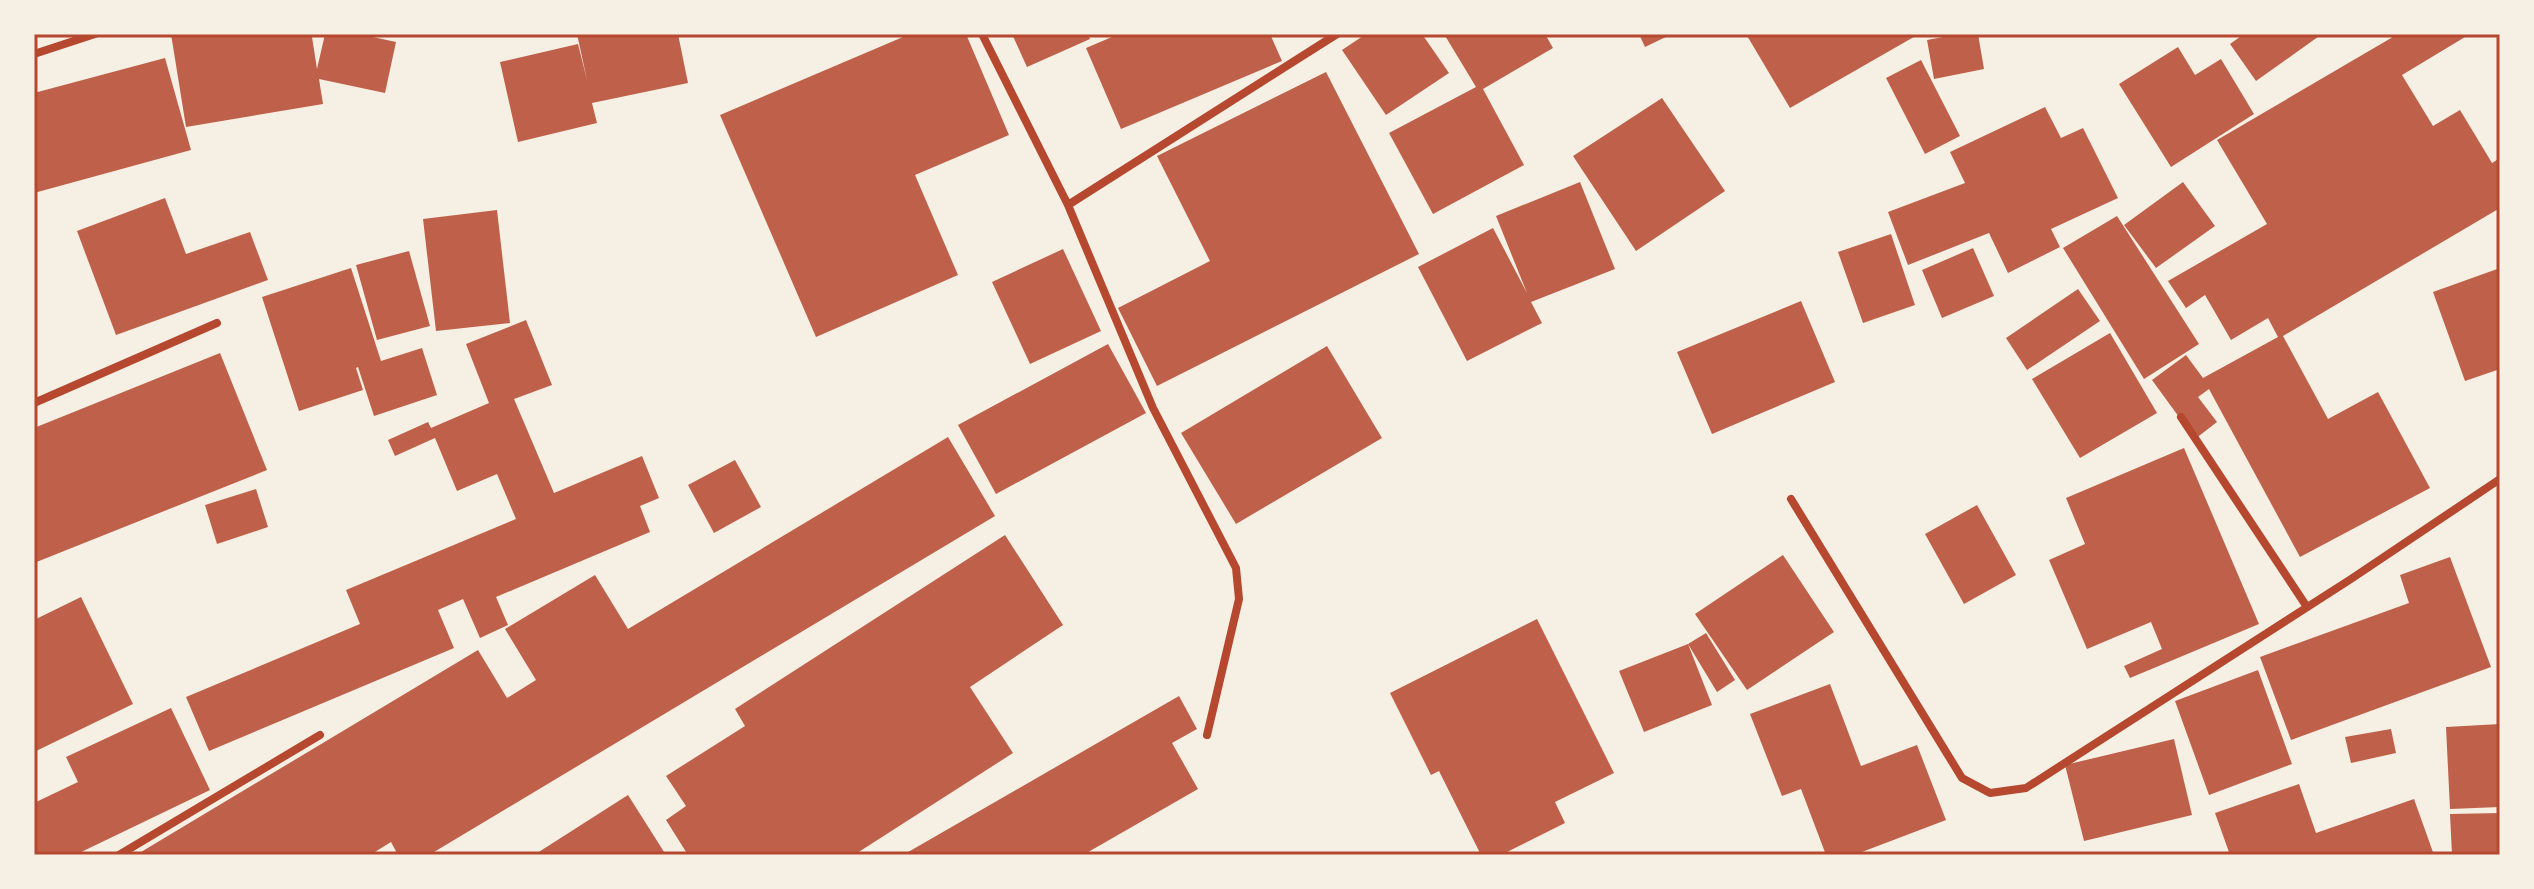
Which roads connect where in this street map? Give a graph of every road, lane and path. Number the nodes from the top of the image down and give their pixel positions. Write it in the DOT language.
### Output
graph roads {
  1 [pos="95,34"];
  2 [pos="982,34"];
  3 [pos="1337,34"];
  4 [pos="34,54"];
  5 [pos="1068,205"];
  6 [pos="217,323"];
  7 [pos="34,403"];
  8 [pos="2181,417"];
  9 [pos="2500,479"];
  10 [pos="1791,499"];
  11 [pos="2307,607"];
  12 [pos="320,735"];
  13 [pos="1207,735"];
  14 [pos="119,855"];
  1 -- 4 [label="street"];
  2 -- 5 [label="street"];
  3 -- 5 [label="street"];
  5 -- 13 [label="street"];
  6 -- 7 [label="street"];
  8 -- 11 [label="street"];
  9 -- 11 [label="street"];
  10 -- 11 [label="street"];
  12 -- 14 [label="street"];
}
